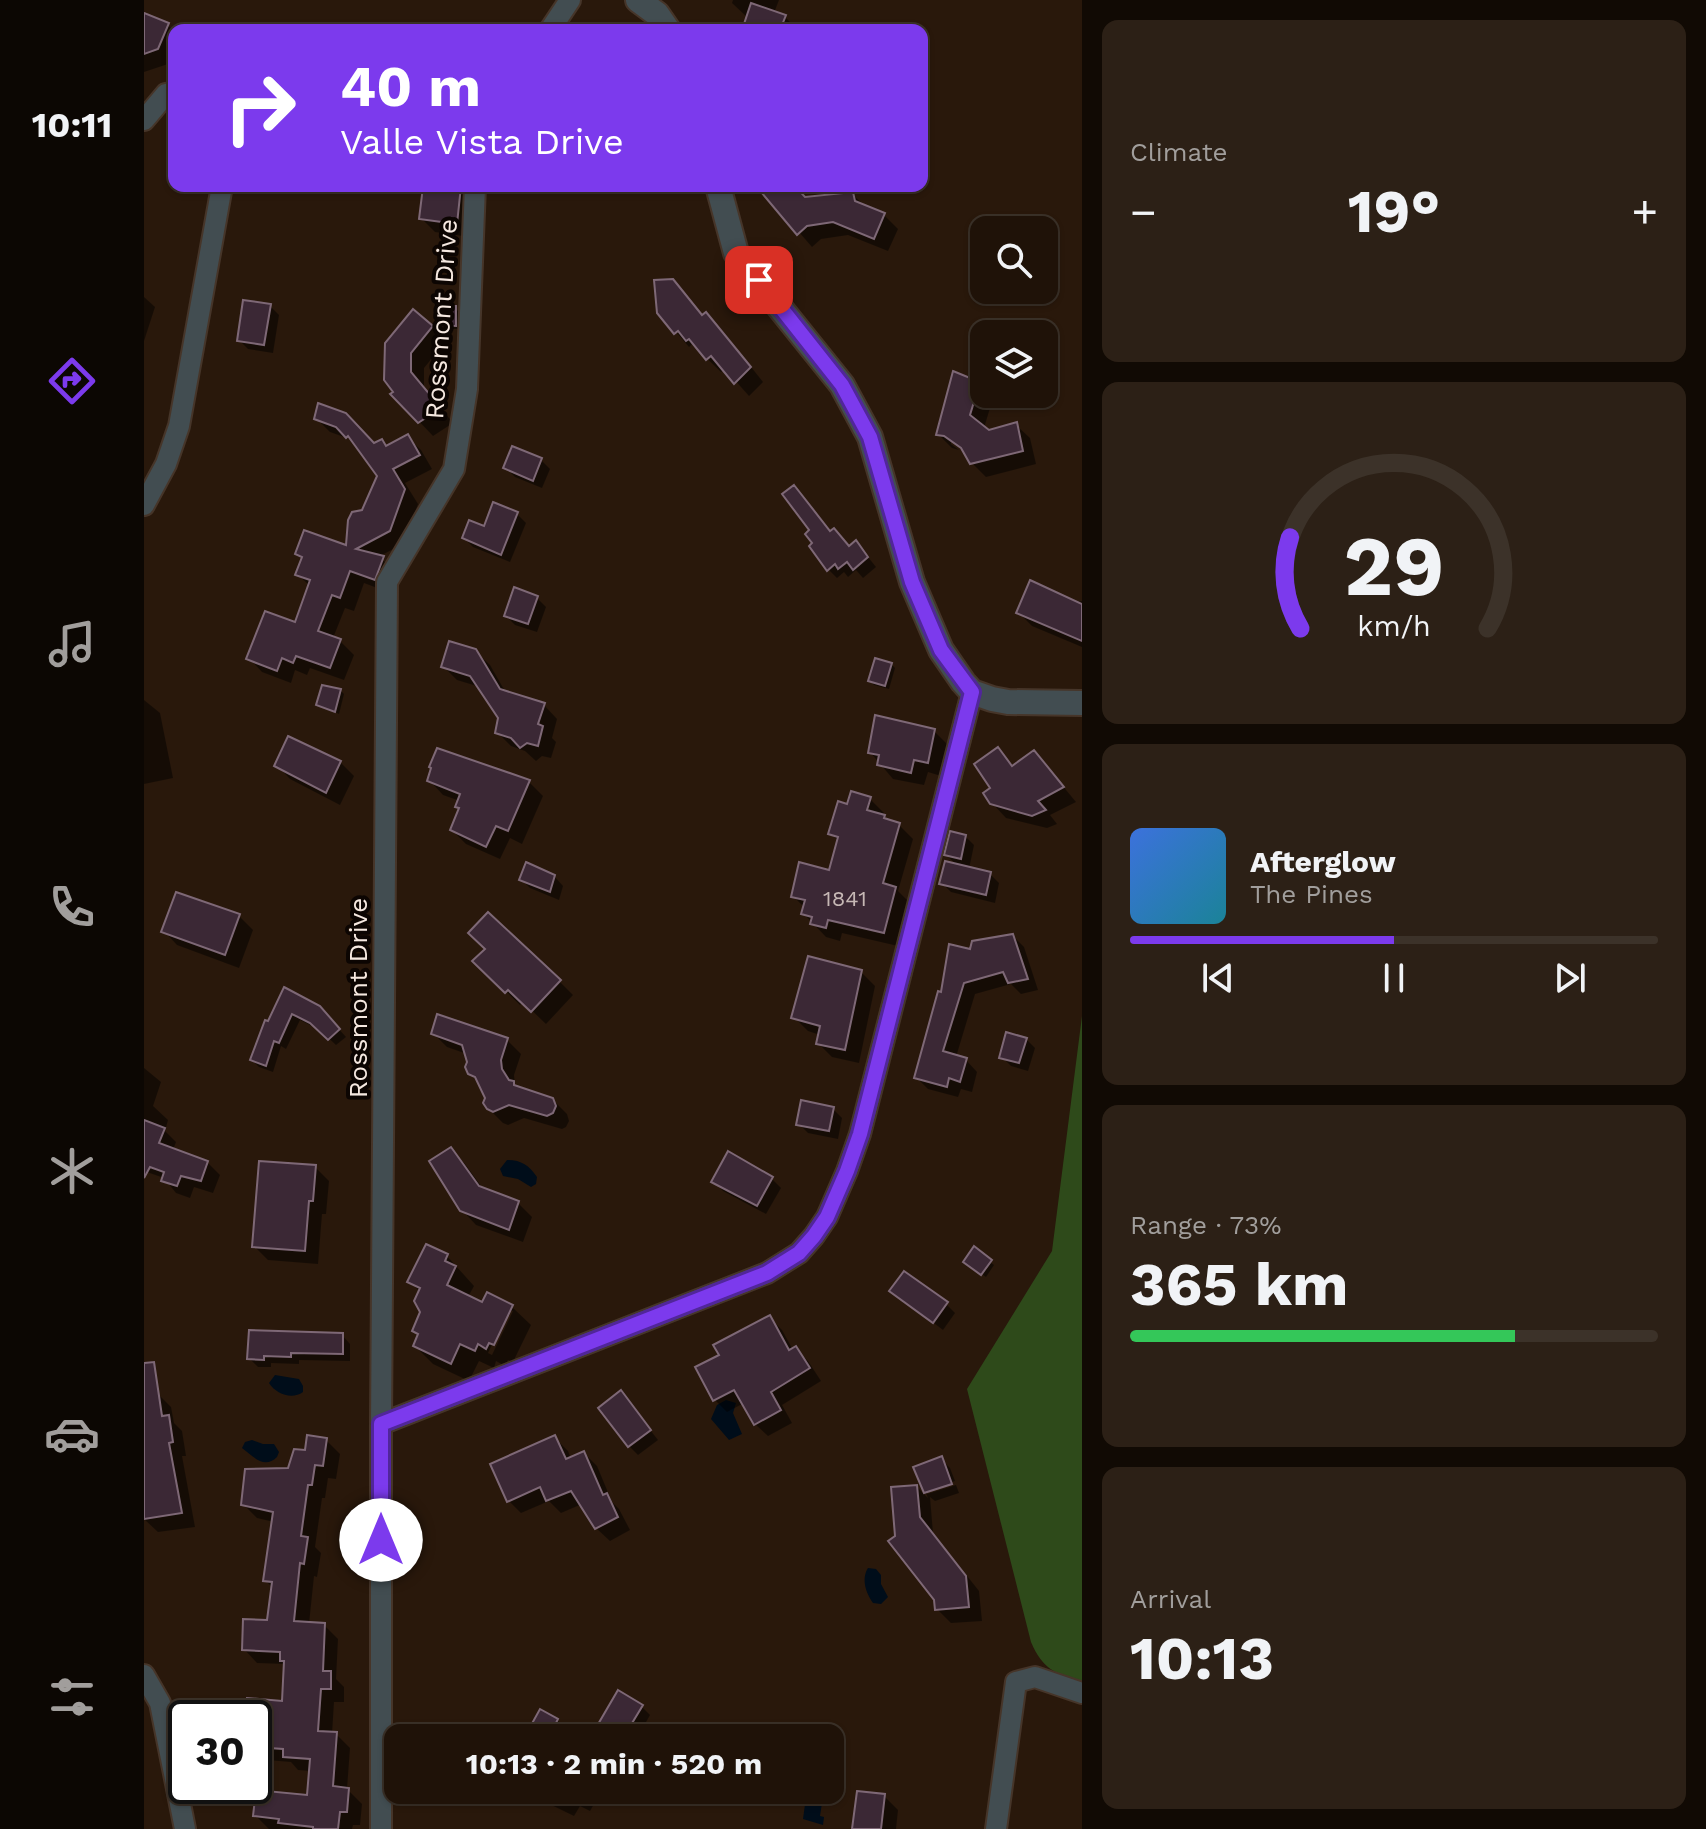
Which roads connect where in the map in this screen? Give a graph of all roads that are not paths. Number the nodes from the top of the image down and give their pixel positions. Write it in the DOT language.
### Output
graph roads {
  1 [pos="570,0"];
  2 [pos="638,0"];
  3 [pos="554,24"];
  4 [pos="664,24"];
  5 [pos="168,94"];
  6 [pos="144,120"];
  7 [pos="221,192"];
  8 [pos="475,192"];
  9 [pos="720,192"];
  10 [pos="144,505"];
  11 [pos="972,692"];
  12 [pos="1082,703"];
  13 [pos="381,1424"];
  14 [pos="144,1675"];
  15 [pos="1082,1693"];
  16 [pos="185,1829"];
  17 [pos="381,1829"];
  18 [pos="996,1829"];
  1 -- 3 [label="street"];
  2 -- 4 [label="street"];
  5 -- 6 [label="street"];
  7 -- 10 [label="street"];
  8 -- 13 [label="street, Rossmont Drive"];
  9 -- 11 [label="street"];
  11 -- 12 [label="street"];
  11 -- 13 [label="street"];
  13 -- 17 [label="street, Rossmont Drive"];
  14 -- 16 [label="street"];
  15 -- 18 [label="street"];
}
